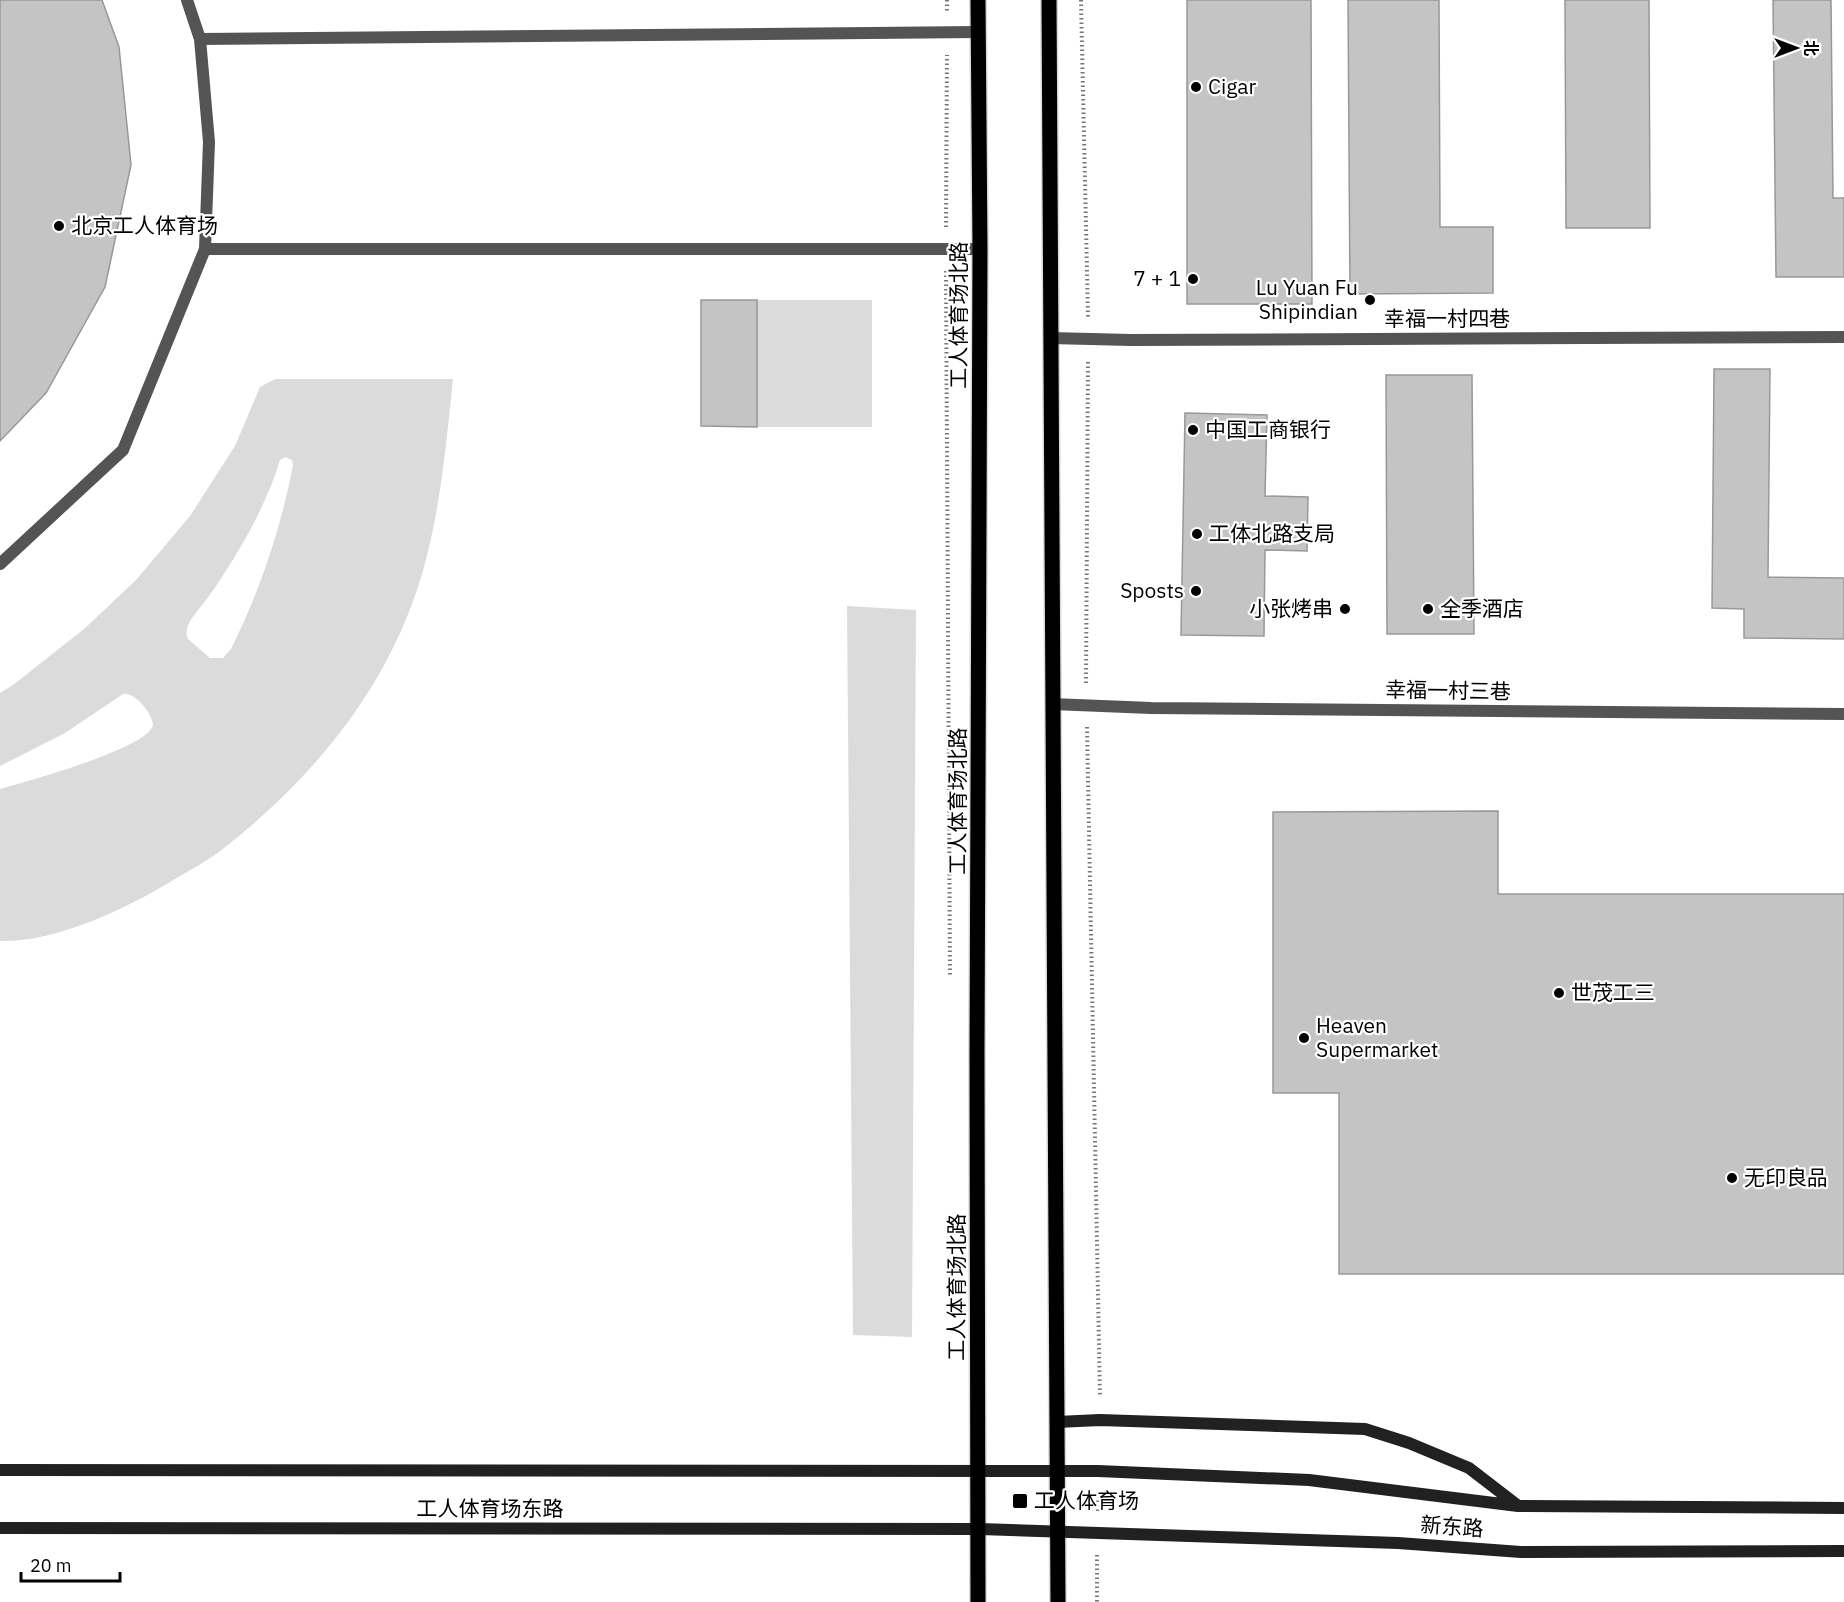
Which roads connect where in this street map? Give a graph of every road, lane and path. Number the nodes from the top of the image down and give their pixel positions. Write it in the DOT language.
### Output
graph roads {
  1 [pos="186,0"];
  2 [pos="947,0"];
  3 [pos="978,0"];
  4 [pos="1049,0"];
  5 [pos="1081,0"];
  6 [pos="947,32"];
  7 [pos="978,32"];
  8 [pos="200,39"];
  9 [pos="205,249"];
  10 [pos="946,249"];
  11 [pos="980,249"];
  12 [pos="1844,337"];
  13 [pos="1050,338"];
  14 [pos="1088,340"];
  15 [pos="0,564"];
  16 [pos="1052,704"];
  17 [pos="1086,707"];
  18 [pos="1844,714"];
  19 [pos="950,980"];
  20 [pos="1100,1420"];
  21 [pos="1057,1422"];
  22 [pos="0,1470"];
  23 [pos="979,1471"];
  24 [pos="1098,1471"];
  25 [pos="1057,1472"];
  26 [pos="1518,1506"];
  27 [pos="1844,1508"];
  28 [pos="0,1528"];
  29 [pos="980,1529"];
  30 [pos="1057,1532"];
  31 [pos="1097,1533"];
  32 [pos="1844,1551"];
  33 [pos="978,1602"];
  34 [pos="1058,1602"];
  35 [pos="1098,1602"];
  1 -- 8 [label="street"];
  2 -- 6 [label="path"];
  3 -- 7 [label="main road, 工人体育场北路"];
  4 -- 13 [label="main road"];
  5 -- 14 [label="path"];
  6 -- 7 [label="street"];
  6 -- 8 [label="street"];
  6 -- 10 [label="path"];
  7 -- 11 [label="main road, 工人体育场北路"];
  8 -- 9 [label="street"];
  9 -- 10 [label="street"];
  9 -- 15 [label="street"];
  10 -- 11 [label="street"];
  10 -- 19 [label="path"];
  11 -- 23 [label="main road, 工人体育场北路"];
  12 -- 14 [label="street, 幸福一村四巷"];
  13 -- 14 [label="street, 幸福一村四巷"];
  13 -- 16 [label="main road"];
  14 -- 17 [label="path"];
  16 -- 17 [label="street, 幸福一村三巷"];
  16 -- 21 [label="main road"];
  17 -- 18 [label="street, 幸福一村三巷"];
  17 -- 20 [label="path"];
  20 -- 21 [label="main road, 新东路"];
  20 -- 26 [label="main road, 新东路"];
  21 -- 25 [label="main road"];
  22 -- 23 [label="main road, 工人体育场东路"];
  23 -- 25 [label="main road, 工人体育场东路"];
  23 -- 29 [label="main road, 工人体育场北路"];
  24 -- 25 [label="main road, 新东路"];
  24 -- 26 [label="main road, 新东路"];
  24 -- 31 [label="path"];
  25 -- 30 [label="main road"];
  26 -- 27 [label="main road, 新东路"];
  28 -- 29 [label="main road, 工人体育场东路"];
  29 -- 30 [label="main road, 工人体育场东路"];
  29 -- 33 [label="main road, 工人体育场北路"];
  30 -- 31 [label="main road, 新东路"];
  30 -- 34 [label="main road"];
  31 -- 32 [label="main road, 新东路"];
  31 -- 35 [label="path"];
}
